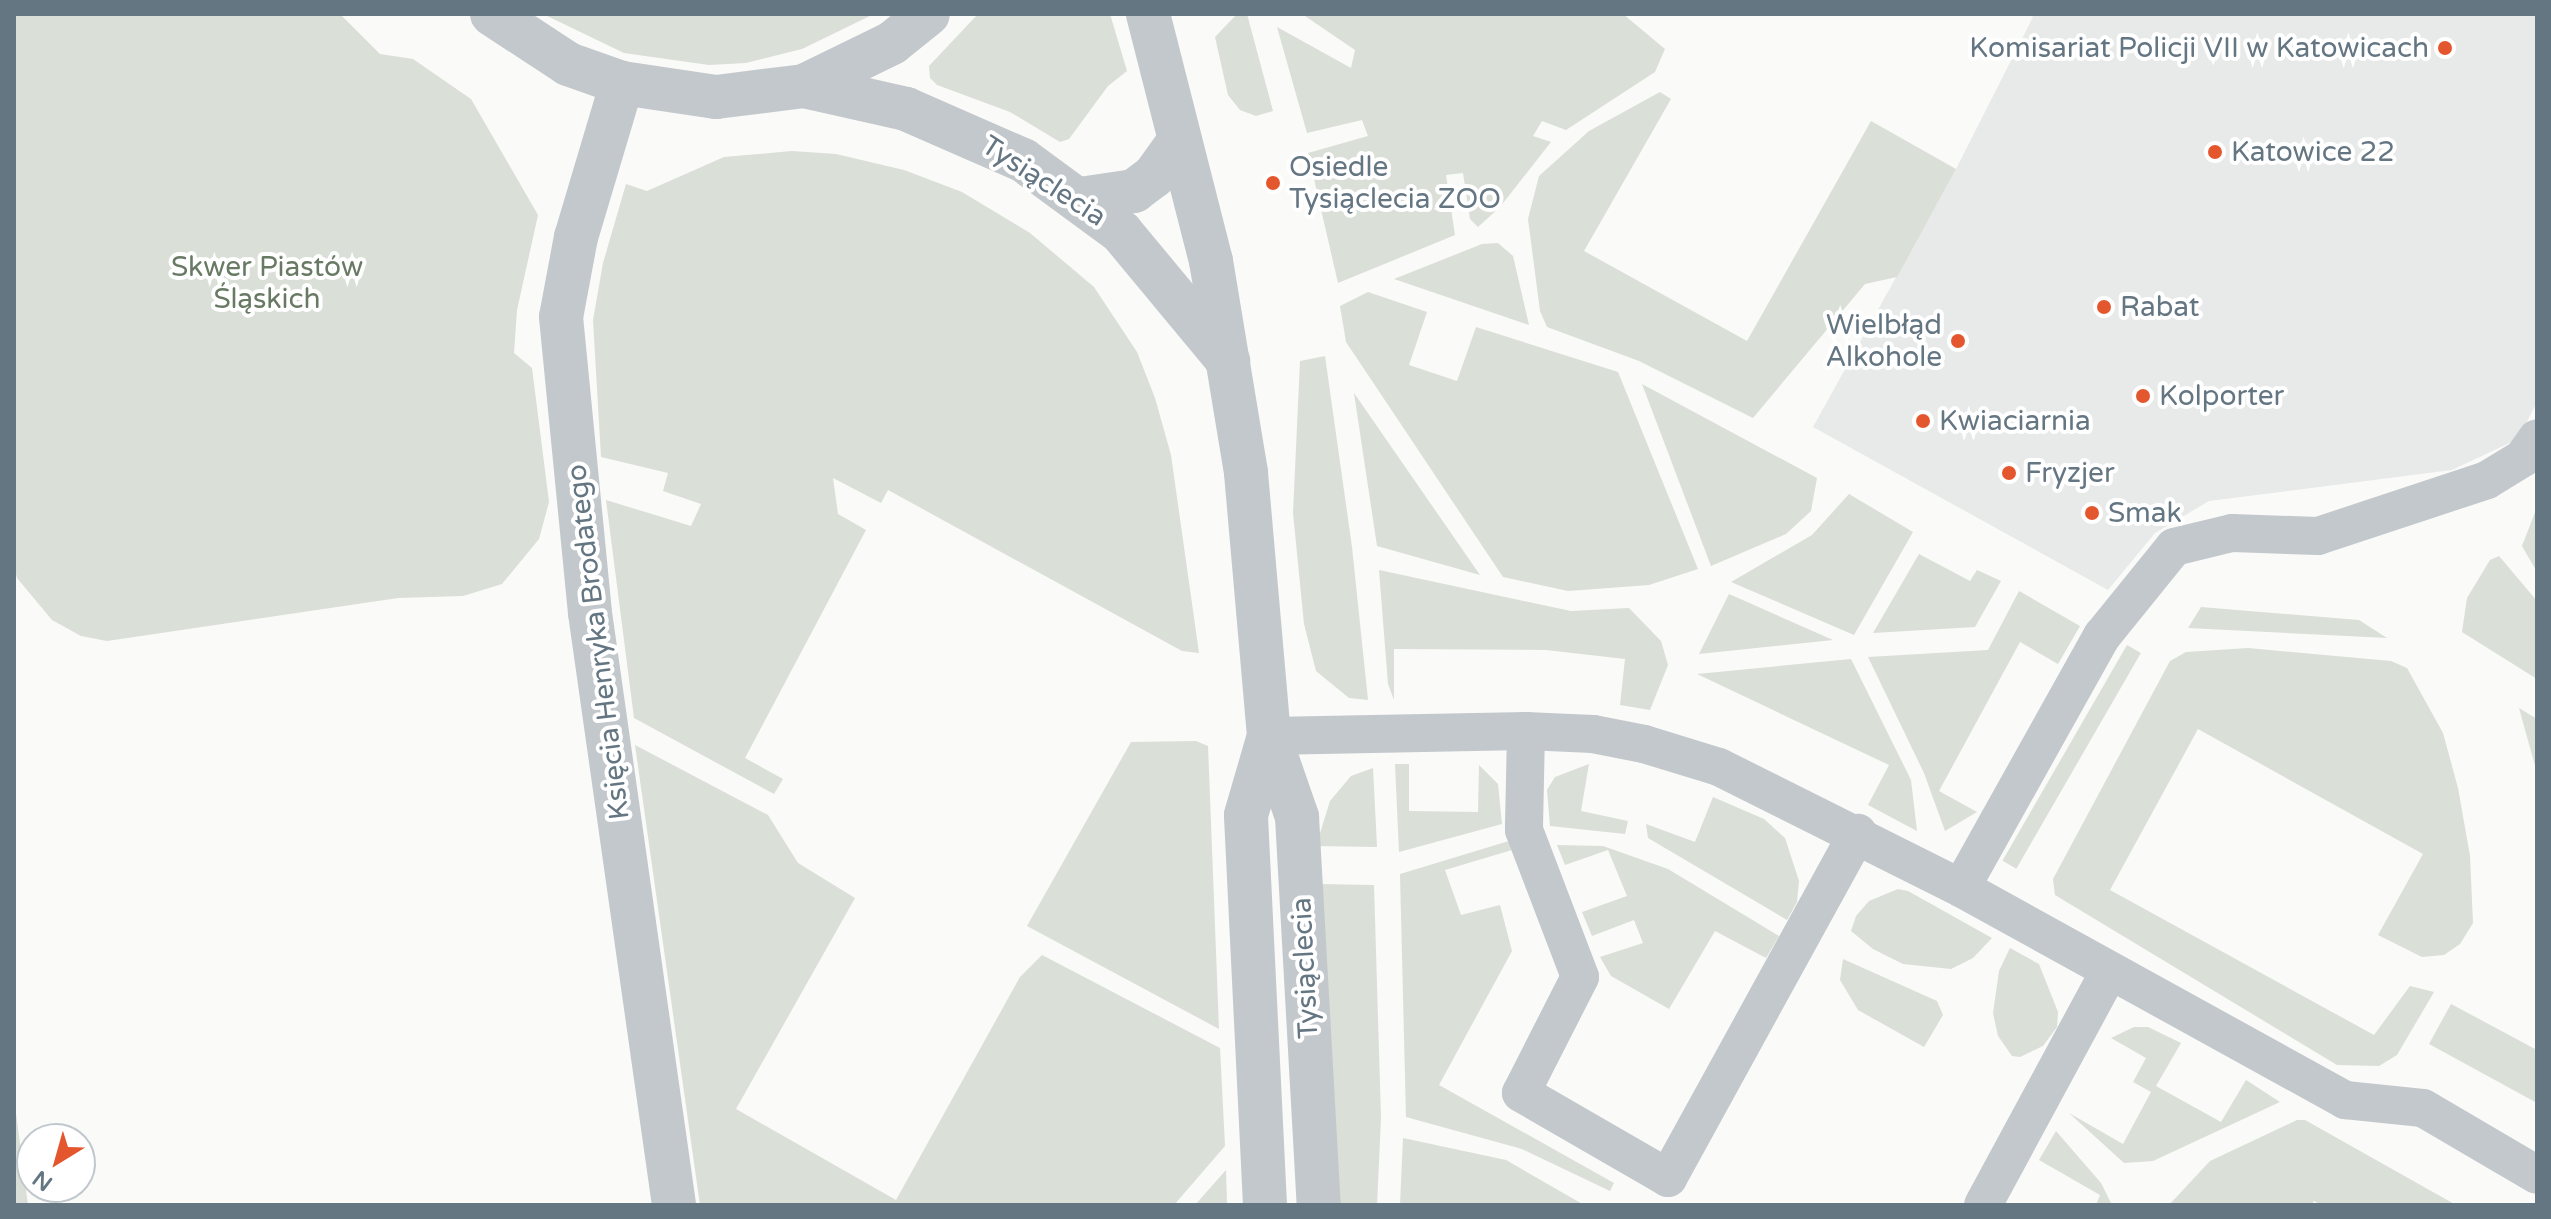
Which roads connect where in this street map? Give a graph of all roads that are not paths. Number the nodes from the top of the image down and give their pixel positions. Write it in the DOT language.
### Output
graph roads {
  1 [pos="492,14"];
  2 [pos="928,14"];
  3 [pos="1148,14"];
  4 [pos="622,83"];
  5 [pos="804,86"];
  6 [pos="1180,140"];
  7 [pos="1080,199"];
  8 [pos="1229,363"];
  9 [pos="2537,438"];
  10 [pos="1526,731"];
  11 [pos="1269,736"];
  12 [pos="1858,833"];
  13 [pos="1961,888"];
  14 [pos="2109,972"];
  15 [pos="2537,1175"];
  16 [pos="674,1205"];
  17 [pos="1265,1205"];
  18 [pos="1319,1205"];
  19 [pos="1983,1205"];
  1 -- 4 [label="street"];
  2 -- 5 [label="street"];
  3 -- 6 [label="street, Tysiąclecia"];
  4 -- 5 [label="street"];
  4 -- 16 [label="street, Księcia Henryka Brodatego"];
  5 -- 7 [label="street, Tysiąclecia"];
  6 -- 7 [label="street"];
  6 -- 8 [label="street, Tysiąclecia"];
  7 -- 8 [label="street, Tysiąclecia"];
  8 -- 11 [label="street, Tysiąclecia"];
  9 -- 13 [label="lane"];
  10 -- 11 [label="lane"];
  10 -- 12 [label="lane"];
  10 -- 12 [label="lane"];
  11 -- 17 [label="street, Tysiąclecia"];
  11 -- 18 [label="street, Tysiąclecia"];
  12 -- 13 [label="lane"];
  13 -- 14 [label="lane"];
  14 -- 15 [label="lane"];
  14 -- 19 [label="lane"];
}
